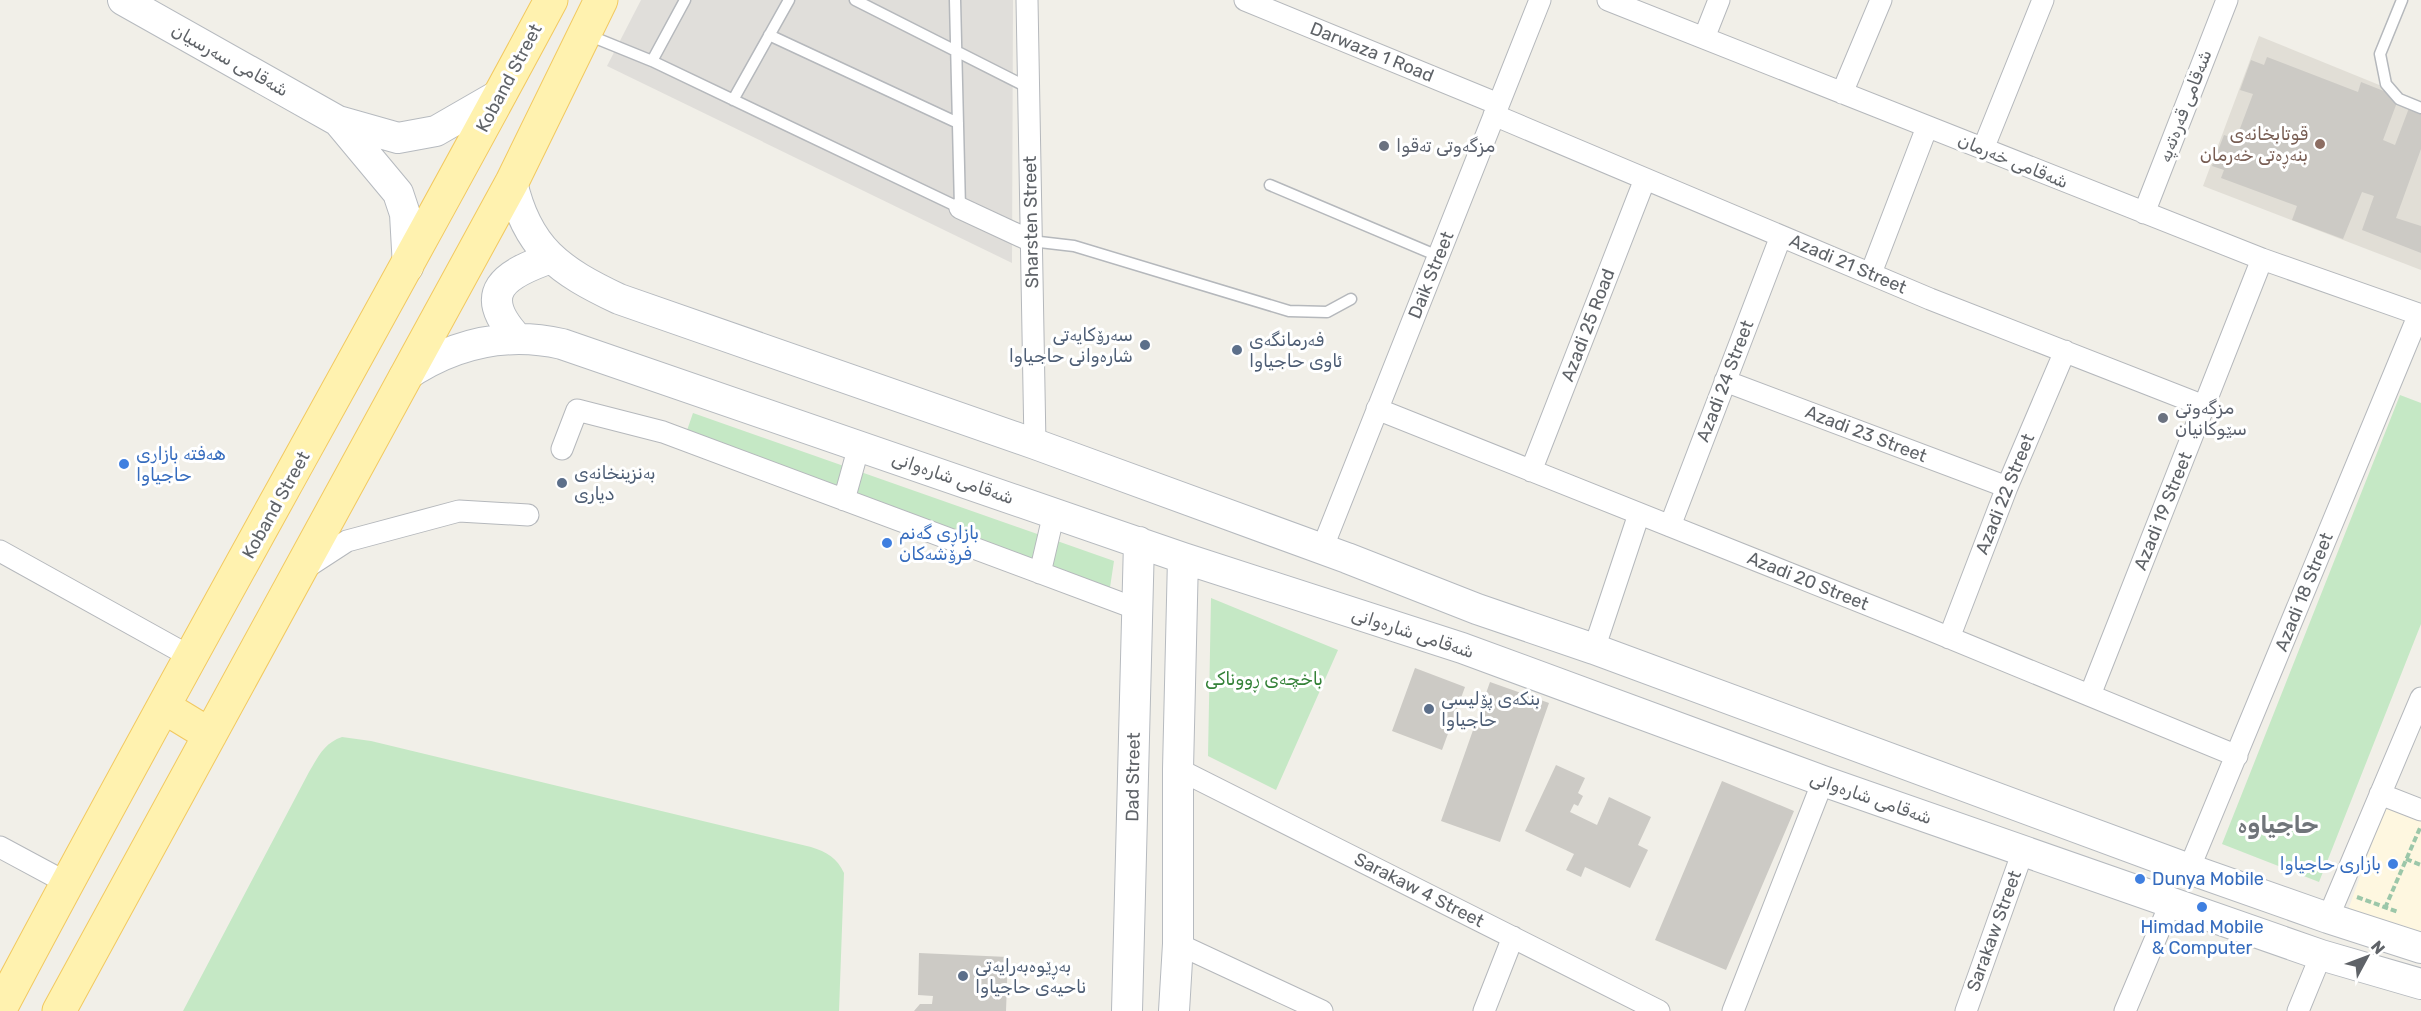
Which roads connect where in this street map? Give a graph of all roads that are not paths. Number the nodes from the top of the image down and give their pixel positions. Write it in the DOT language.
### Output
graph roads {
  1 [pos="123,0"];
  2 [pos="551,0"];
  3 [pos="601,0"];
  4 [pos="685,0"];
  5 [pos="789,0"];
  6 [pos="855,0"];
  7 [pos="955,0"];
  8 [pos="1027,0"];
  9 [pos="1245,0"];
  10 [pos="1540,0"];
  11 [pos="1608,0"];
  12 [pos="1719,0"];
  13 [pos="1881,0"];
  14 [pos="2043,0"];
  15 [pos="2227,0"];
  16 [pos="2402,0"];
  17 [pos="585,34"];
  18 [pos="769,35"];
  19 [pos="1704,38"];
  20 [pos="956,52"];
  21 [pos="652,61"];
  22 [pos="1029,88"];
  23 [pos="502,93"];
  24 [pos="1842,93"];
  25 [pos="733,100"];
  26 [pos="2421,108"];
  27 [pos="1496,109"];
  28 [pos="338,121"];
  29 [pos="958,123"];
  30 [pos="1927,127"];
  31 [pos="1983,149"];
  32 [pos="1645,178"];
  33 [pos="512,182"];
  34 [pos="1270,185"];
  35 [pos="960,208"];
  36 [pos="2144,213"];
  37 [pos="1781,236"];
  38 [pos="1031,241"];
  39 [pos="1438,256"];
  40 [pos="550,258"];
  41 [pos="2262,259"];
  42 [pos="408,267"];
  43 [pos="1871,273"];
  44 [pos="1351,299"];
  45 [pos="2420,314"];
  46 [pos="517,338"];
  47 [pos="2065,351"];
  48 [pos="404,378"];
  49 [pos="1725,381"];
  50 [pos="2204,406"];
  51 [pos="1377,410"];
  52 [pos="1035,444"];
  53 [pos="859,446"];
  54 [pos="562,449"];
  55 [pos="1531,471"];
  56 [pos="2007,487"];
  57 [pos="844,500"];
  58 [pos="1054,513"];
  59 [pos="1639,514"];
  60 [pos="528,515"];
  61 [pos="1670,526"];
  62 [pos="1139,542"];
  63 [pos="1322,549"];
  64 [pos="0,551"];
  65 [pos="1183,558"];
  66 [pos="298,572"];
  67 [pos="1040,573"];
  68 [pos="1137,609"];
  69 [pos="1477,609"];
  70 [pos="1949,638"];
  71 [pos="1462,648"];
  72 [pos="1594,649"];
  73 [pos="191,657"];
  74 [pos="2090,695"];
  75 [pos="2421,698"];
  76 [pos="164,707"];
  77 [pos="210,735"];
  78 [pos="2237,756"];
  79 [pos="1178,769"];
  80 [pos="1823,781"];
  81 [pos="2380,794"];
  82 [pos="2421,810"];
  83 [pos="0,847"];
  84 [pos="2023,851"];
  85 [pos="2189,869"];
  86 [pos="67,883"];
  87 [pos="2171,902"];
  88 [pos="2328,918"];
  89 [pos="1513,937"];
  90 [pos="1178,945"];
  91 [pos="2421,948"];
  92 [pos="2321,955"];
  93 [pos="2421,984"];
  94 [pos="1648,1008"];
  95 [pos="0,1009"];
  96 [pos="59,1011"];
  97 [pos="1127,1011"];
  98 [pos="1174,1011"];
  99 [pos="1322,1011"];
  100 [pos="1484,1011"];
  101 [pos="1733,1011"];
  102 [pos="1965,1011"];
  103 [pos="2125,1011"];
  104 [pos="2298,1011"];
  1 -- 28 [label="main road, شەقامی سەرسیان"];
  2 -- 23 [label="main road, Koband Street"];
  3 -- 17 [label="main road"];
  4 -- 21 [label="lane"];
  5 -- 18 [label="lane"];
  6 -- 20 [label="lane"];
  7 -- 20 [label="lane"];
  8 -- 22 [label="street, Sharsten Street"];
  9 -- 27 [label="street, Darwaza 1 Road"];
  10 -- 27 [label="street, Daik Street"];
  11 -- 19 [label="street, شەقامی خەرمان"];
  12 -- 19 [label="street"];
  13 -- 24 [label="street"];
  14 -- 31 [label="street"];
  15 -- 36 [label="street, شەقامی قەرەتەپە"];
  16 -- 26 [label="lane"];
  17 -- 21 [label="lane"];
  17 -- 33 [label="main road"];
  18 -- 25 [label="lane"];
  18 -- 29 [label="lane"];
  19 -- 24 [label="street, شەقامی خەرمان"];
  20 -- 22 [label="lane"];
  20 -- 29 [label="lane"];
  21 -- 25 [label="lane"];
  22 -- 38 [label="street, Sharsten Street"];
  23 -- 28 [label="main road"];
  23 -- 42 [label="main road, Koband Street"];
  24 -- 30 [label="street, شەقامی خەرمان"];
  25 -- 35 [label="lane"];
  27 -- 32 [label="street, Azadi 21 Street"];
  27 -- 39 [label="street, Daik Street"];
  28 -- 42 [label="main road"];
  29 -- 35 [label="lane"];
  30 -- 31 [label="street, شەقامی خەرمان"];
  30 -- 43 [label="street"];
  31 -- 36 [label="street, شەقامی خەرمان"];
  32 -- 37 [label="street, Azadi 21 Street"];
  32 -- 55 [label="street, Azadi 25 Road"];
  33 -- 40 [label="main road"];
  33 -- 48 [label="main road"];
  34 -- 39 [label="lane"];
  35 -- 38 [label="street"];
  36 -- 41 [label="street, شەقامی خەرمان"];
  37 -- 43 [label="street, Azadi 21 Street"];
  37 -- 49 [label="street, Azadi 24 Street"];
  38 -- 44 [label="lane"];
  38 -- 52 [label="street, Sharsten Street"];
  39 -- 51 [label="street, Daik Street"];
  40 -- 46 [label="main road"];
  40 -- 52 [label="main road"];
  41 -- 45 [label="street, شەقامی خەرمان"];
  41 -- 50 [label="street, Azadi 19 Street"];
  42 -- 73 [label="main road, Koband Street"];
  43 -- 47 [label="street, Azadi 21 Street"];
  45 -- 78 [label="street, Azadi 18 Street"];
  46 -- 48 [label="main road, شەقامی شارەوانی"];
  46 -- 53 [label="main road, شەقامی شارەوانی"];
  47 -- 50 [label="street, Azadi 21 Street"];
  47 -- 56 [label="street, Azadi 22 Street"];
  48 -- 66 [label="main road"];
  49 -- 56 [label="street, Azadi 23 Street"];
  49 -- 61 [label="street, Azadi 24 Street"];
  50 -- 74 [label="street, Azadi 19 Street"];
  51 -- 55 [label="street, Azadi 20 Street"];
  51 -- 63 [label="street, Daik Street"];
  52 -- 63 [label="main road"];
  53 -- 57 [label="street"];
  53 -- 58 [label="main road, شەقامی شارەوانی"];
  54 -- 57 [label="street"];
  55 -- 59 [label="street, Azadi 20 Street"];
  56 -- 70 [label="street, Azadi 22 Street"];
  57 -- 67 [label="street"];
  58 -- 62 [label="main road, شەقامی شارەوانی"];
  58 -- 67 [label="street"];
  59 -- 61 [label="street, Azadi 20 Street"];
  59 -- 72 [label="street"];
  60 -- 66 [label="street"];
  61 -- 70 [label="street, Azadi 20 Street"];
  62 -- 65 [label="main road, شەقامی شارەوانی"];
  62 -- 68 [label="main road, Dad Street"];
  63 -- 69 [label="main road"];
  64 -- 73 [label="street"];
  65 -- 71 [label="main road, شەقامی شارەوانی"];
  65 -- 79 [label="main road"];
  66 -- 77 [label="main road"];
  67 -- 68 [label="street"];
  68 -- 97 [label="main road, Dad Street"];
  69 -- 71 [label="main road"];
  69 -- 72 [label="main road"];
  70 -- 74 [label="street, Azadi 20 Street"];
  71 -- 80 [label="main road, شەقامی شارەوانی"];
  72 -- 85 [label="main road"];
  73 -- 76 [label="main road, Koband Street"];
  74 -- 78 [label="street, Azadi 20 Street"];
  75 -- 81 [label="street"];
  76 -- 77 [label="main road"];
  76 -- 86 [label="main road, Koband Street"];
  77 -- 96 [label="main road"];
  78 -- 85 [label="street, Azadi 18 Street"];
  79 -- 89 [label="street, Sarakaw 4 Street"];
  79 -- 90 [label="main road"];
  80 -- 84 [label="main road, شەقامی شارەوانی"];
  80 -- 101 [label="street"];
  81 -- 82 [label="street"];
  81 -- 88 [label="street"];
  83 -- 86 [label="street"];
  84 -- 87 [label="main road, شەقامی شارەوانی"];
  84 -- 102 [label="street, Sarakaw Street"];
  85 -- 88 [label="main road"];
  86 -- 95 [label="main road, Koband Street"];
  87 -- 92 [label="main road, شەقامی شارەوانی"];
  87 -- 103 [label="street"];
  88 -- 91 [label="main road"];
  89 -- 94 [label="street, Sarakaw 4 Street"];
  89 -- 100 [label="street"];
  90 -- 98 [label="main road"];
  90 -- 99 [label="street"];
  92 -- 93 [label="main road, شەقامی شارەوانی"];
  92 -- 104 [label="street"];
}
